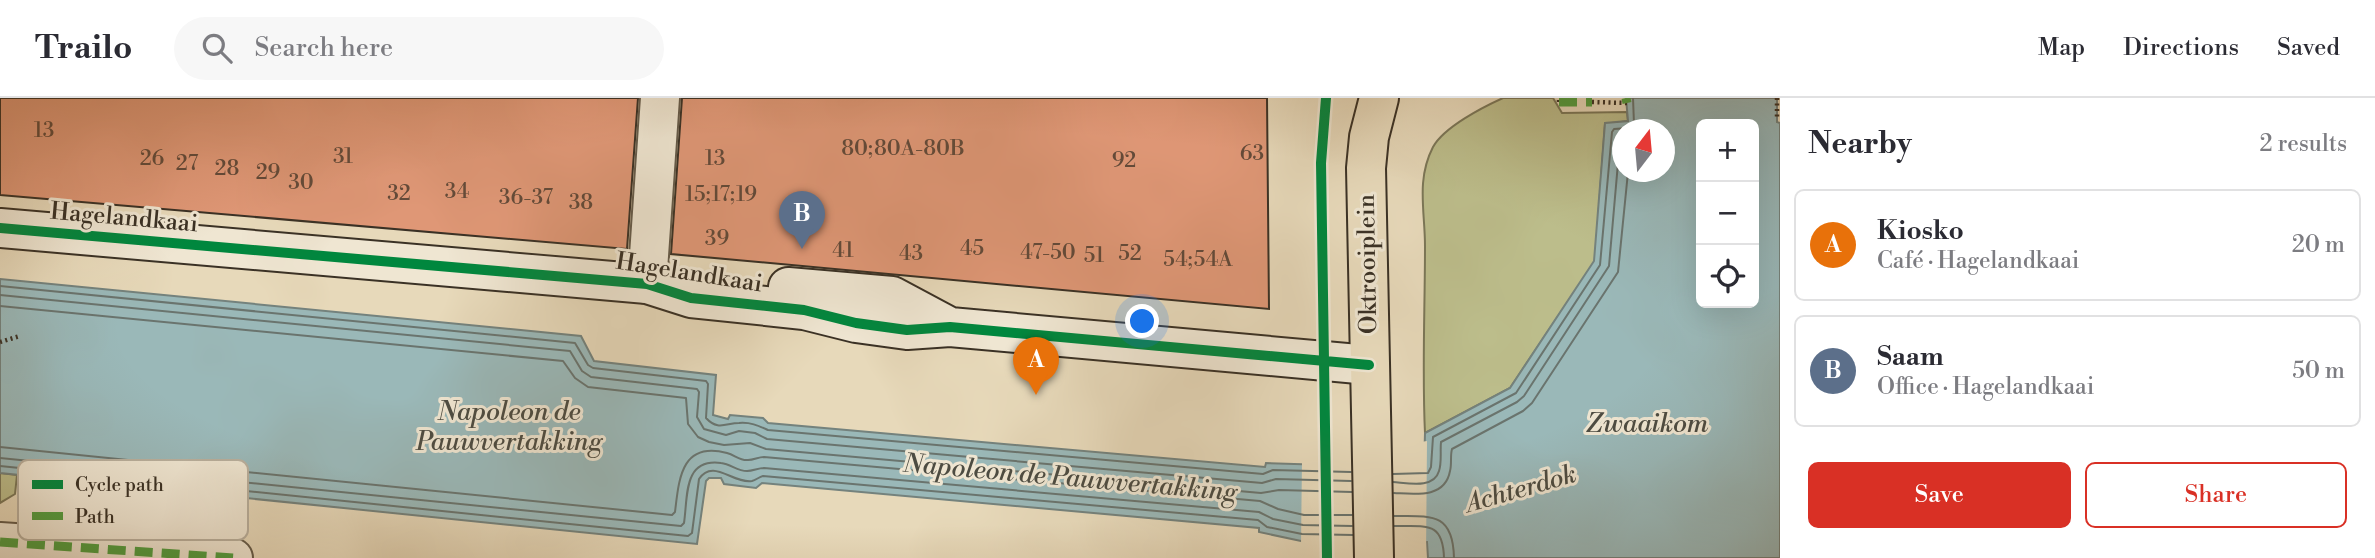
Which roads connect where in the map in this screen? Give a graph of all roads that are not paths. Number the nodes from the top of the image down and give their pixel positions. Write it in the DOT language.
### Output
graph roads {
  1 [pos="660,98"];
  2 [pos="1378,98"];
  3 [pos="0,228"];
  4 [pos="647,284"];
  5 [pos="1369,365"];
  6 [pos="0,542"];
  7 [pos="233,558"];
  8 [pos="1374,558"];
  1 -- 4 [label="street"];
  2 -- 5 [label="main road, Oktrooiplein"];
  3 -- 4 [label="street, Hagelandkaai"];
  4 -- 5 [label="street, Hagelandkaai"];
  5 -- 8 [label="main road, Oktrooiplein"];
  6 -- 7 [label="street"];
}
